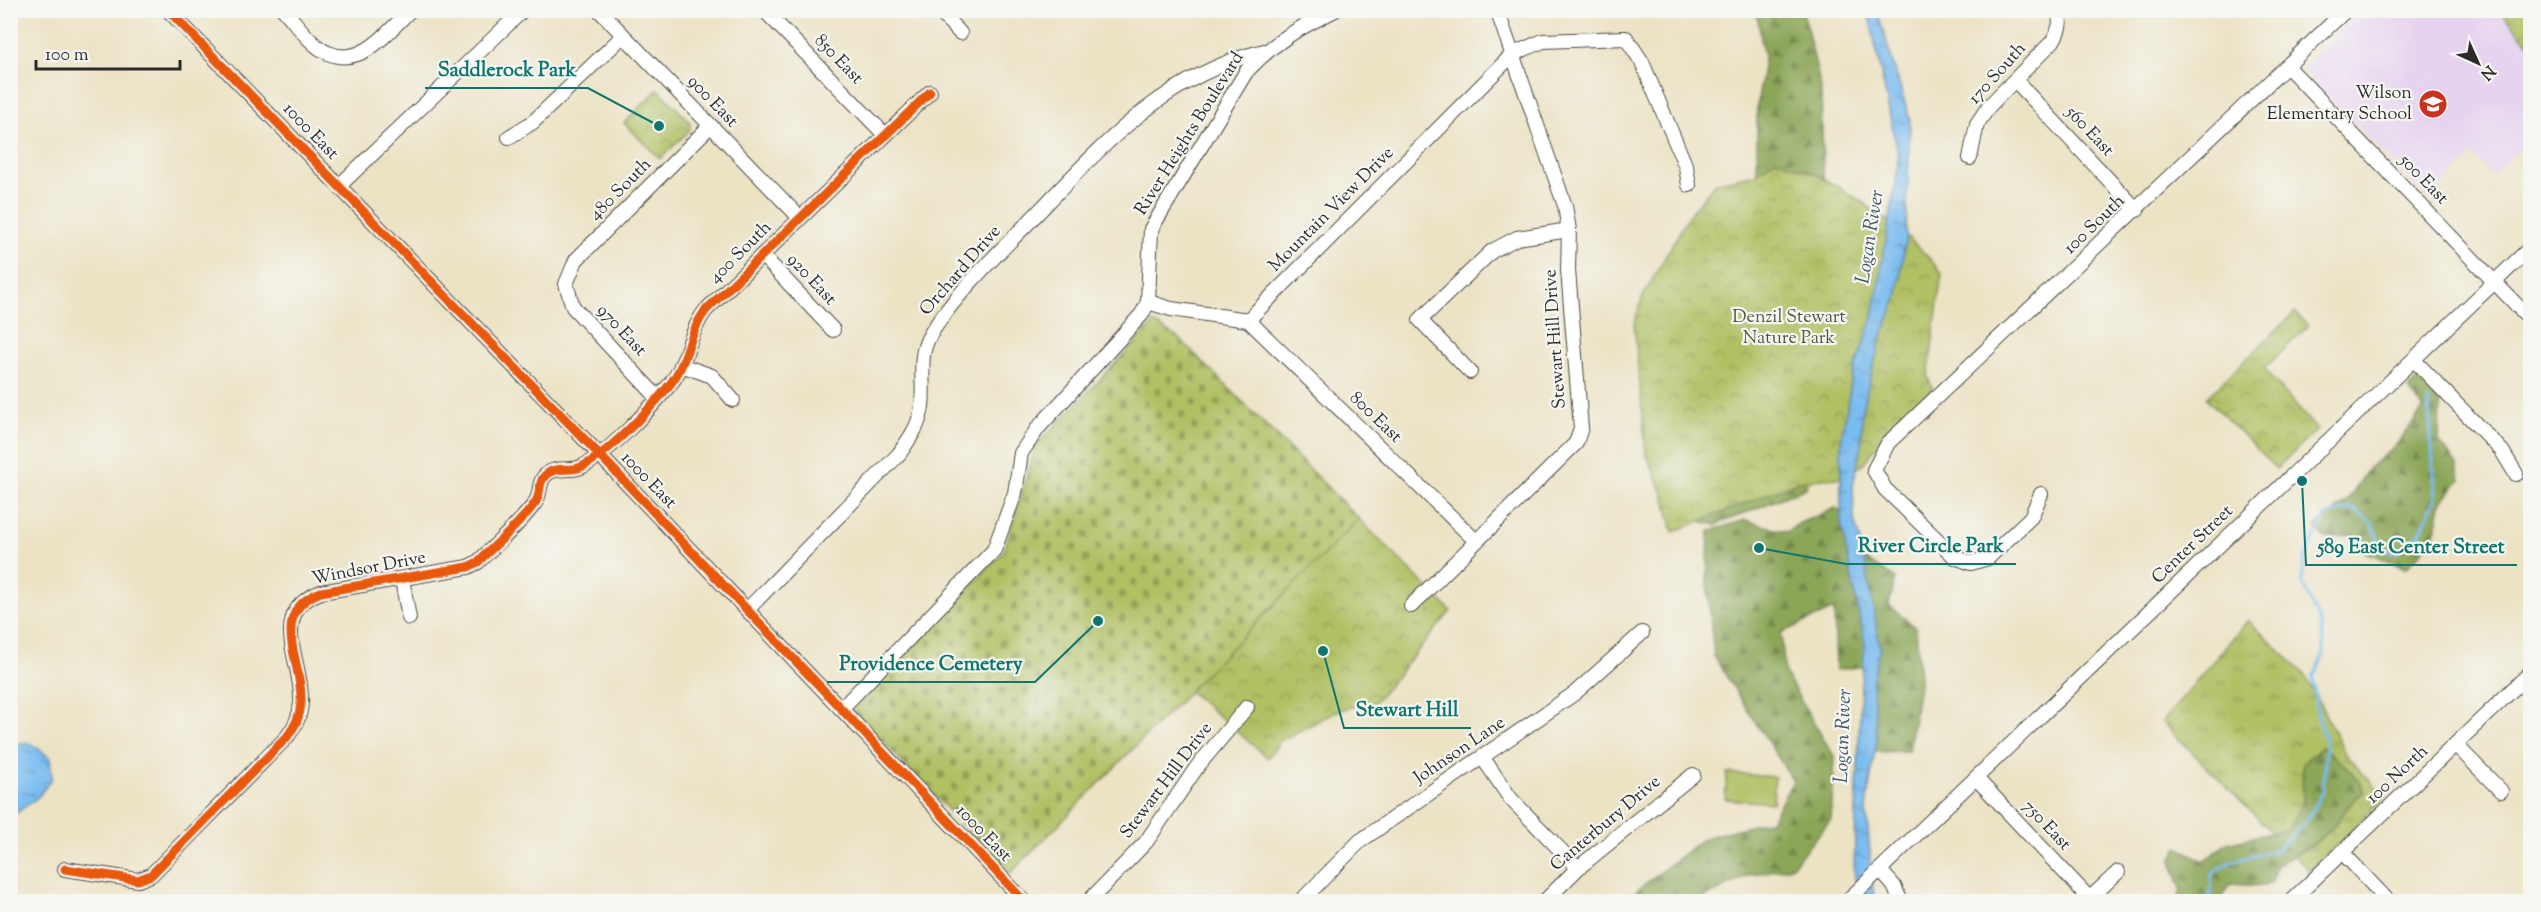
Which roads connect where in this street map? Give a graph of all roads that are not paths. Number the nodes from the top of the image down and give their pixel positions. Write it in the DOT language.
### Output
graph roads {
  1 [pos="168,10"];
  2 [pos="284,10"];
  3 [pos="410,10"];
  4 [pos="523,10"];
  5 [pos="600,10"];
  6 [pos="764,10"];
  7 [pos="938,10"];
  8 [pos="1335,10"];
  9 [pos="1497,10"];
  10 [pos="2346,10"];
  11 [pos="2060,15"];
  12 [pos="960,33"];
  13 [pos="624,36"];
  14 [pos="1264,51"];
  15 [pos="1513,54"];
  16 [pos="2288,67"];
  17 [pos="2015,80"];
  18 [pos="930,92"];
  19 [pos="710,126"];
  20 [pos="885,135"];
  21 [pos="509,137"];
  22 [pos="1970,158"];
  23 [pos="1689,185"];
  24 [pos="339,186"];
  25 [pos="2137,210"];
  26 [pos="800,218"];
  27 [pos="1569,230"];
  28 [pos="2530,248"];
  29 [pos="762,255"];
  30 [pos="2495,281"];
  31 [pos="566,284"];
  32 [pos="1148,302"];
  33 [pos="2530,319"];
  34 [pos="1248,320"];
  35 [pos="833,330"];
  36 [pos="2414,360"];
  37 [pos="681,365"];
  38 [pos="1470,372"];
  39 [pos="658,398"];
  40 [pos="733,400"];
  41 [pos="600,454"];
  42 [pos="2516,474"];
  43 [pos="2041,494"];
  44 [pos="1476,541"];
  45 [pos="402,579"];
  46 [pos="1411,606"];
  47 [pos="748,609"];
  48 [pos="409,618"];
  49 [pos="1642,633"];
  50 [pos="2530,674"];
  51 [pos="1247,706"];
  52 [pos="841,709"];
  53 [pos="2456,745"];
  54 [pos="1483,758"];
  55 [pos="1693,775"];
  56 [pos="1976,778"];
  57 [pos="2500,791"];
  58 [pos="2342,852"];
  59 [pos="1578,868"];
  60 [pos="65,869"];
  61 [pos="1880,870"];
  62 [pos="2118,872"];
  63 [pos="2087,900"];
  64 [pos="1025,902"];
  65 [pos="1088,902"];
  66 [pos="1300,902"];
  67 [pos="1544,902"];
  68 [pos="1846,902"];
  69 [pos="1901,902"];
  70 [pos="2290,902"];
  71 [pos="2389,902"];
  1 -- 24 [label="street, 1000 East"];
  2 -- 3 [label="street"];
  4 -- 24 [label="street"];
  5 -- 13 [label="street, 900 East"];
  6 -- 20 [label="street, 850 East"];
  7 -- 12 [label="street"];
  8 -- 14 [label="street, River Heights Boulevard"];
  9 -- 15 [label="street, Stewart Hill Drive"];
  10 -- 16 [label="street, 100 South"];
  11 -- 17 [label="street, 170 South"];
  13 -- 19 [label="street, 900 East"];
  13 -- 21 [label="street"];
  14 -- 32 [label="street, River Heights Boulevard"];
  14 -- 47 [label="street, Orchard Drive"];
  15 -- 23 [label="street"];
  15 -- 27 [label="street, Stewart Hill Drive"];
  15 -- 34 [label="street, Mountain View Drive"];
  16 -- 25 [label="street, 100 South"];
  16 -- 30 [label="street, 500 East"];
  17 -- 22 [label="street, 170 South"];
  17 -- 25 [label="street, 560 East"];
  18 -- 20 [label="street, 400 South"];
  19 -- 26 [label="street, 900 East"];
  19 -- 31 [label="street, 480 South"];
  20 -- 26 [label="street, 400 South"];
  24 -- 41 [label="street, 1000 East"];
  25 -- 43 [label="street, 100 South"];
  26 -- 29 [label="street, 400 South"];
  27 -- 38 [label="street"];
  27 -- 44 [label="street, Stewart Hill Drive"];
  28 -- 30 [label="street, Center Street"];
  29 -- 35 [label="street, 920 East"];
  29 -- 37 [label="street, 400 South"];
  30 -- 33 [label="street, 500 East"];
  30 -- 36 [label="street, Center Street"];
  31 -- 39 [label="street, 970 East"];
  32 -- 34 [label="street"];
  32 -- 52 [label="street"];
  34 -- 44 [label="street, 800 East"];
  36 -- 42 [label="street"];
  36 -- 56 [label="street, Center Street"];
  37 -- 39 [label="street, 400 South"];
  37 -- 40 [label="street"];
  39 -- 41 [label="street, 400 South"];
  41 -- 45 [label="street, Windsor Drive"];
  41 -- 47 [label="street, 1000 East"];
  44 -- 46 [label="street, Stewart Hill Drive"];
  45 -- 48 [label="street"];
  45 -- 60 [label="street, Windsor Drive"];
  47 -- 52 [label="street, 1000 East"];
  49 -- 54 [label="street, Johnson Lane"];
  50 -- 53 [label="street, 100 North"];
  51 -- 65 [label="street, Stewart Hill Drive"];
  52 -- 64 [label="street, 1000 East"];
  53 -- 57 [label="street"];
  53 -- 58 [label="street, 100 North"];
  54 -- 59 [label="street"];
  54 -- 66 [label="street, Johnson Lane"];
  55 -- 59 [label="street, Canterbury Drive"];
  56 -- 61 [label="street, Center Street"];
  56 -- 63 [label="street, 750 East"];
  58 -- 70 [label="street, 100 North"];
  58 -- 71 [label="street"];
  59 -- 67 [label="street, Canterbury Drive"];
  61 -- 68 [label="street, Center Street"];
  61 -- 69 [label="street"];
  62 -- 63 [label="street"];
}
